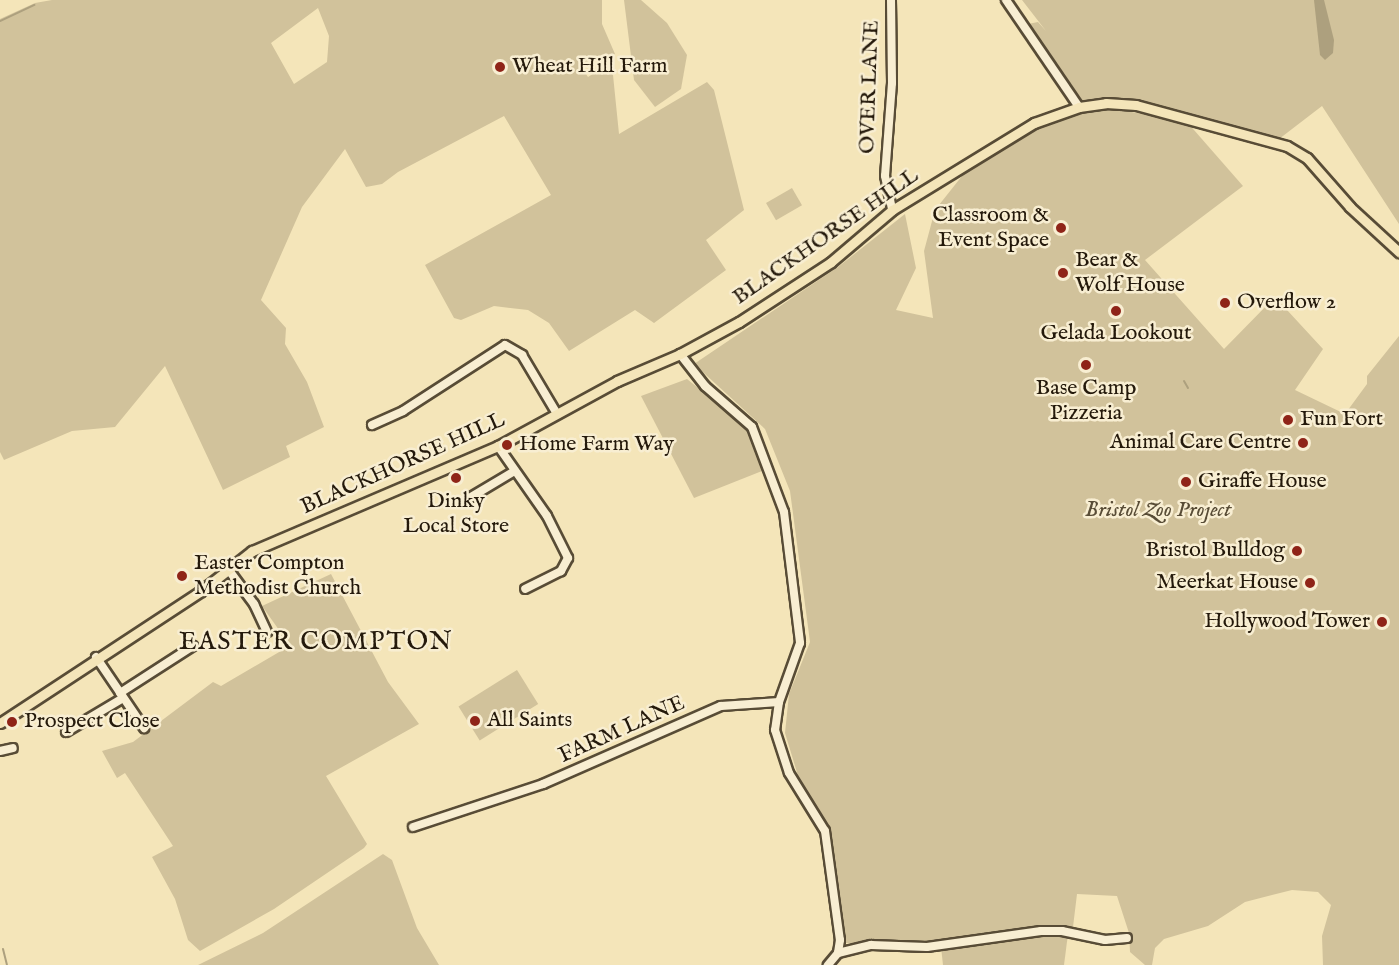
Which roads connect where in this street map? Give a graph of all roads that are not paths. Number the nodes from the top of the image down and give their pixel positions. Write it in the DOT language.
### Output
graph roads {
  1 [pos="891,0"];
  2 [pos="1006,0"];
  3 [pos="1079,107"];
  4 [pos="892,210"];
  5 [pos="1399,252"];
  6 [pos="680,354"];
  7 [pos="557,414"];
  8 [pos="372,424"];
  9 [pos="498,446"];
  10 [pos="513,472"];
  11 [pos="471,497"];
  12 [pos="228,569"];
  13 [pos="537,594"];
  14 [pos="267,632"];
  15 [pos="193,646"];
  16 [pos="96,657"];
  17 [pos="122,696"];
  18 [pos="779,702"];
  19 [pos="73,717"];
  20 [pos="0,723"];
  21 [pos="78,725"];
  22 [pos="144,728"];
  23 [pos="66,732"];
  24 [pos="13,748"];
  25 [pos="0,752"];
  26 [pos="413,827"];
  27 [pos="1127,938"];
  28 [pos="840,940"];
  29 [pos="854,947"];
  30 [pos="838,953"];
  31 [pos="828,965"];
  1 -- 4 [label="street, OVER LANE"];
  2 -- 3 [label="street"];
  3 -- 4 [label="main road, BLACKHORSE HILL"];
  3 -- 5 [label="main road, BLACKHORSE HILL"];
  4 -- 6 [label="main road, BLACKHORSE HILL"];
  6 -- 7 [label="main road, BLACKHORSE HILL"];
  6 -- 18 [label="street"];
  7 -- 8 [label="street"];
  7 -- 9 [label="main road, BLACKHORSE HILL"];
  9 -- 10 [label="street"];
  9 -- 12 [label="main road, BLACKHORSE HILL"];
  10 -- 11 [label="street"];
  10 -- 13 [label="street"];
  12 -- 14 [label="street"];
  12 -- 16 [label="main road, BLACKHORSE HILL"];
  15 -- 17 [label="street"];
  16 -- 17 [label="street"];
  16 -- 20 [label="main road, BLACKHORSE HILL"];
  17 -- 21 [label="street"];
  17 -- 22 [label="street"];
  18 -- 26 [label="street, FARM LANE"];
  18 -- 28 [label="street"];
  19 -- 21 [label="street"];
  21 -- 23 [label="street"];
  24 -- 25 [label="street"];
  27 -- 29 [label="street"];
  28 -- 29 [label="street"];
  28 -- 30 [label="street"];
  29 -- 30 [label="street"];
  30 -- 31 [label="street"];
}
